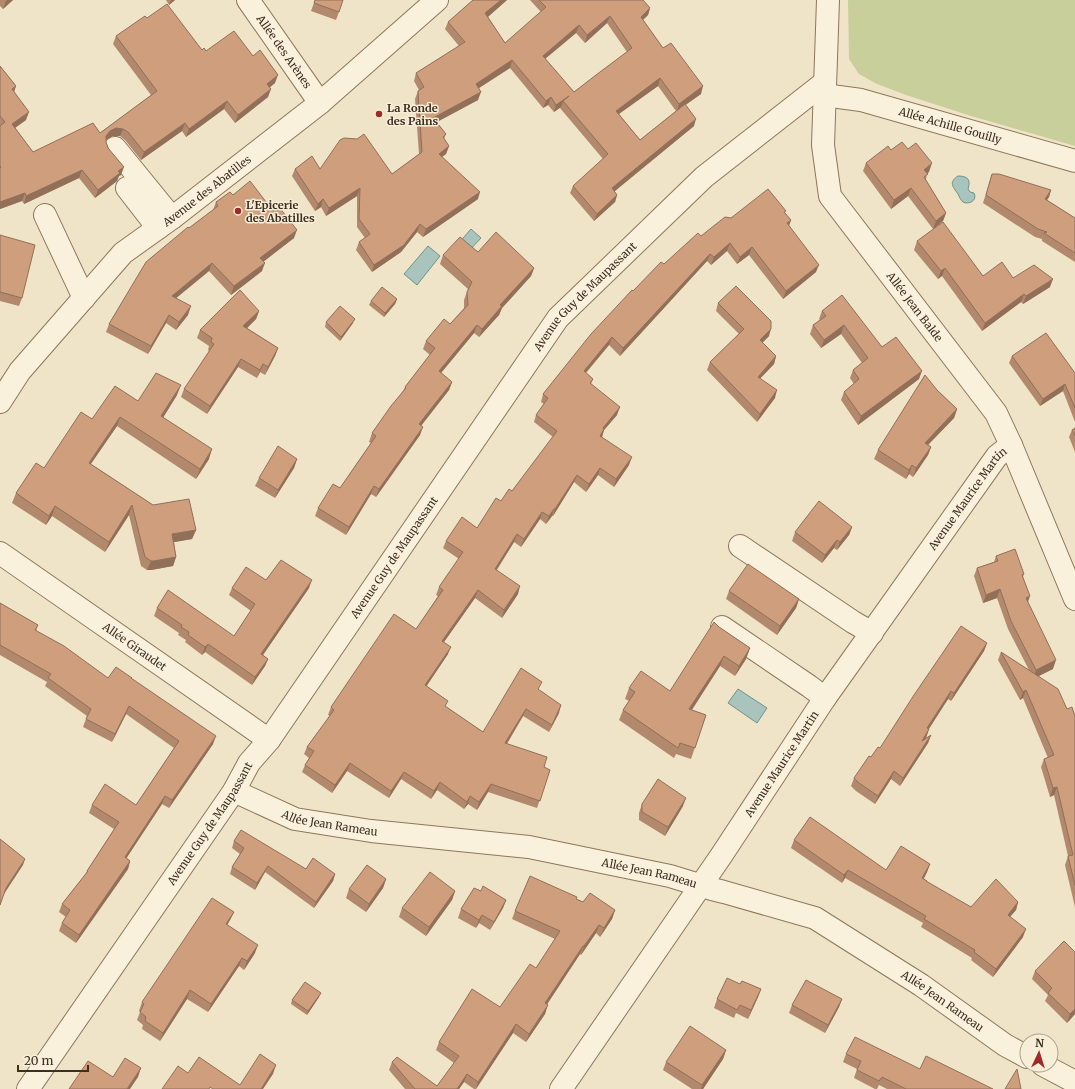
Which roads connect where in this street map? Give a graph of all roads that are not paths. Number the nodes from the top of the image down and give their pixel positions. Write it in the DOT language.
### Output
graph roads {
  1 [pos="248,0"];
  2 [pos="437,0"];
  3 [pos="828,0"];
  4 [pos="824,89"];
  5 [pos="320,103"];
  6 [pos="115,148"];
  7 [pos="1075,161"];
  8 [pos="127,188"];
  9 [pos="45,215"];
  10 [pos="165,223"];
  11 [pos="84,298"];
  12 [pos="0,402"];
  13 [pos="1011,445"];
  14 [pos="740,546"];
  15 [pos="0,553"];
  16 [pos="1075,599"];
  17 [pos="722,627"];
  18 [pos="872,633"];
  19 [pos="825,698"];
  20 [pos="269,740"];
  21 [pos="234,791"];
  22 [pos="701,886"];
  23 [pos="1019,1053"];
  24 [pos="1058,1073"];
  25 [pos="1075,1082"];
  26 [pos="28,1089"];
  27 [pos="561,1089"];
  1 -- 5 [label="street, Allée des Arènes"];
  2 -- 5 [label="street, Avenue des Abatilles"];
  3 -- 4 [label="street, Allée Jean Balde"];
  4 -- 7 [label="street, Allée Achille Gouilly"];
  4 -- 13 [label="street, Allée Jean Balde"];
  4 -- 20 [label="street, Avenue Guy de Maupassant"];
  5 -- 10 [label="street, Avenue des Abatilles"];
  6 -- 10 [label="street"];
  8 -- 10 [label="street"];
  9 -- 11 [label="street"];
  10 -- 11 [label="street, Avenue des Abatilles"];
  11 -- 12 [label="street, Avenue des Abatilles"];
  13 -- 16 [label="street, Allée Jean Balde"];
  13 -- 18 [label="street, Avenue Maurice Martin"];
  14 -- 18 [label="street"];
  15 -- 20 [label="street, Allée Giraudet"];
  17 -- 19 [label="street"];
  18 -- 19 [label="street, Avenue Maurice Martin"];
  19 -- 22 [label="street, Avenue Maurice Martin"];
  20 -- 21 [label="street, Avenue Guy de Maupassant"];
  21 -- 22 [label="street, Allée Jean Rameau"];
  21 -- 26 [label="street, Avenue Guy de Maupassant"];
  22 -- 23 [label="street, Allée Jean Rameau"];
  22 -- 27 [label="street, Avenue Maurice Martin"];
  24 -- 25 [label="street"];
}
